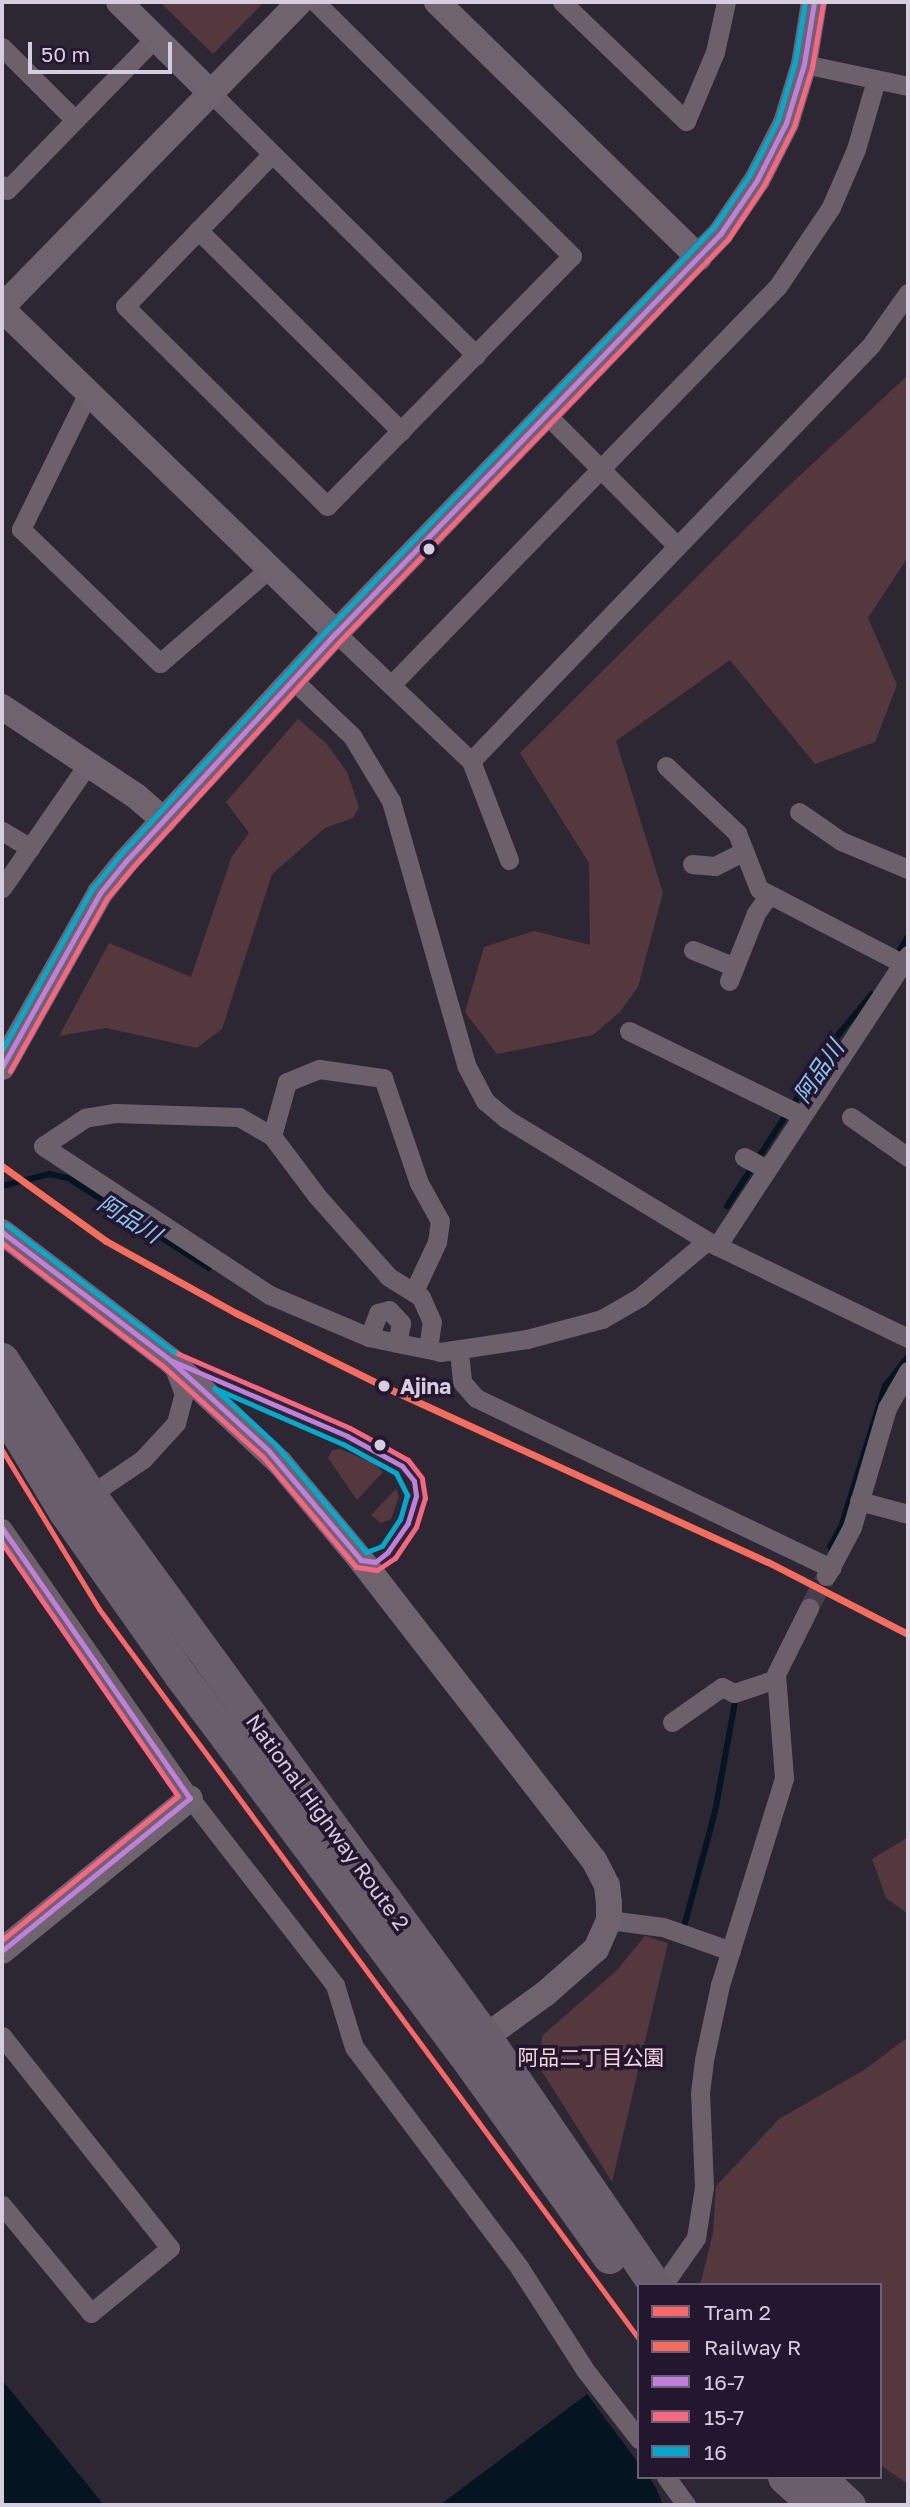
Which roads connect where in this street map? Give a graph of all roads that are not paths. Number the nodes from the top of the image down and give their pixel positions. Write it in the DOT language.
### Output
graph roads {
  1 [pos="119,2"];
  2 [pos="300,2"];
  3 [pos="315,2"];
  4 [pos="437,2"];
  5 [pos="562,2"];
  6 [pos="726,2"];
  7 [pos="814,2"];
  8 [pos="155,38"];
  9 [pos="2,47"];
  10 [pos="804,64"];
  11 [pos="876,80"];
  12 [pos="908,86"];
  13 [pos="211,93"];
  14 [pos="75,120"];
  15 [pos="272,154"];
  16 [pos="2,185"];
  17 [pos="198,230"];
  18 [pos="699,258"];
  19 [pos="908,293"];
  20 [pos="2,308"];
  21 [pos="476,355"];
  22 [pos="88,393"];
  23 [pos="548,416"];
  24 [pos="401,431"];
  25 [pos="602,470"];
  26 [pos="677,546"];
  27 [pos="269,569"];
  28 [pos="336,633"];
  29 [pos="293,680"];
  30 [pos="391,685"];
  31 [pos="2,707"];
  32 [pos="471,761"];
  33 [pos="88,764"];
  34 [pos="666,766"];
  35 [pos="799,812"];
  36 [pos="164,820"];
  37 [pos="2,831"];
  38 [pos="30,848"];
  39 [pos="744,851"];
  40 [pos="509,860"];
  41 [pos="692,864"];
  42 [pos="908,869"];
  43 [pos="2,888"];
  44 [pos="769,895"];
  45 [pos="693,950"];
  46 [pos="899,959"];
  47 [pos="629,1031"];
  48 [pos="2,1067"];
  49 [pos="792,1111"];
  50 [pos="851,1117"];
  51 [pos="272,1136"];
  52 [pos="908,1157"];
  53 [pos="2,1232"];
  54 [pos="712,1243"];
  55 [pos="414,1290"];
  56 [pos="369,1337"];
  57 [pos="908,1338"];
  58 [pos="397,1343"];
  59 [pos="428,1349"];
  60 [pos="459,1352"];
  61 [pos="2,1359"];
  62 [pos="170,1360"];
  63 [pos="908,1371"];
  64 [pos="2,1408"];
  65 [pos="90,1496"];
  66 [pos="859,1502"];
  67 [pos="908,1514"];
  68 [pos="2,1528"];
  69 [pos="809,1608"];
  70 [pos="776,1679"];
  71 [pos="672,1722"];
  72 [pos="190,1798"];
  73 [pos="609,1920"];
  74 [pos="2,1951"];
  75 [pos="731,1951"];
  76 [pos="3,2042"];
  77 [pos="474,2046"];
  78 [pos="2,2205"];
  79 [pos="653,2283"];
  80 [pos="664,2283"];
  81 [pos="637,2296"];
  82 [pos="637,2436"];
  83 [pos="667,2479"];
  84 [pos="786,2479"];
  85 [pos="821,2479"];
  86 [pos="686,2505"];
  87 [pos="815,2505"];
  88 [pos="849,2505"];
  1 -- 8 [label="street"];
  2 -- 13 [label="street"];
  3 -- 21 [label="street"];
  4 -- 18 [label="street"];
  5 -- 6 [label="street"];
  7 -- 10 [label="street"];
  8 -- 13 [label="street"];
  8 -- 14 [label="street"];
  9 -- 14 [label="street"];
  10 -- 11 [label="street"];
  10 -- 18 [label="street"];
  11 -- 12 [label="street"];
  11 -- 25 [label="street"];
  13 -- 15 [label="street"];
  13 -- 20 [label="street"];
  14 -- 16 [label="street"];
  15 -- 17 [label="street"];
  15 -- 21 [label="street"];
  17 -- 24 [label="street"];
  17 -- 24 [label="street"];
  18 -- 23 [label="street"];
  19 -- 26 [label="street"];
  20 -- 22 [label="street"];
  21 -- 24 [label="street"];
  22 -- 27 [label="street"];
  22 -- 27 [label="street"];
  23 -- 25 [label="street"];
  23 -- 28 [label="street"];
  25 -- 26 [label="street"];
  25 -- 30 [label="street"];
  26 -- 32 [label="street"];
  27 -- 28 [label="street"];
  28 -- 29 [label="street"];
  28 -- 30 [label="street"];
  29 -- 36 [label="street"];
  29 -- 54 [label="street"];
  30 -- 32 [label="street"];
  31 -- 33 [label="street"];
  32 -- 40 [label="street"];
  33 -- 36 [label="street"];
  33 -- 38 [label="street"];
  34 -- 39 [label="street"];
  35 -- 42 [label="street"];
  36 -- 48 [label="street"];
  37 -- 38 [label="street"];
  38 -- 43 [label="street"];
  39 -- 41 [label="street"];
  39 -- 44 [label="street"];
  44 -- 45 [label="street"];
  44 -- 46 [label="street"];
  46 -- 49 [label="street"];
  47 -- 49 [label="street"];
  49 -- 54 [label="street"];
  50 -- 52 [label="street"];
  51 -- 55 [label="street"];
  51 -- 55 [label="street"];
  51 -- 56 [label="street"];
  53 -- 62 [label="street"];
  54 -- 57 [label="street"];
  54 -- 60 [label="street"];
  55 -- 59 [label="street"];
  56 -- 58 [label="street"];
  56 -- 58 [label="street"];
  58 -- 59 [label="street"];
  59 -- 60 [label="street"];
  60 -- 66 [label="street"];
  61 -- 65 [label="highway, National Highway Route 2"];
  62 -- 65 [label="street"];
  62 -- 73 [label="street"];
  63 -- 66 [label="street"];
  64 -- 77 [label="highway, National Highway Route 2"];
  65 -- 77 [label="highway, National Highway Route 2"];
  66 -- 67 [label="street"];
  68 -- 72 [label="street"];
  69 -- 70 [label="street"];
  70 -- 71 [label="street"];
  70 -- 75 [label="street"];
  72 -- 74 [label="street"];
  72 -- 82 [label="street"];
  73 -- 75 [label="street"];
  73 -- 77 [label="street"];
  75 -- 80 [label="street"];
  76 -- 78 [label="street"];
  77 -- 79 [label="highway, National Highway Route 2"];
  77 -- 81 [label="highway, National Highway Route 2"];
  83 -- 86 [label="street"];
  84 -- 87 [label="highway"];
  85 -- 88 [label="highway"];
}
